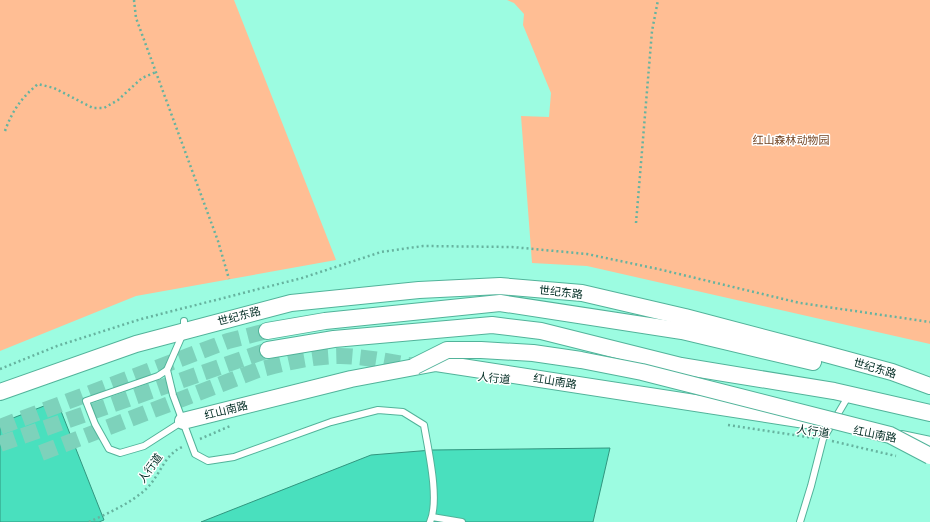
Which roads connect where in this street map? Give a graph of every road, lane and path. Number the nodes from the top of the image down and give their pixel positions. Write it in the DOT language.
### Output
graph roads {
  1 [pos="134,0"];
  2 [pos="658,0"];
  3 [pos="156,72"];
  4 [pos="5,131"];
  5 [pos="636,223"];
  6 [pos="229,280"];
  7 [pos="184,326"];
  8 [pos="267,331"];
  9 [pos="268,350"];
  10 [pos="415,366"];
  11 [pos="167,370"];
  12 [pos="930,386"];
  13 [pos="0,392"];
  14 [pos="849,395"];
  15 [pos="930,413"];
  16 [pos="183,421"];
  17 [pos="235,425"];
  18 [pos="727,425"];
  19 [pos="832,425"];
  20 [pos="823,439"];
  21 [pos="191,443"];
  22 [pos="930,444"];
  23 [pos="897,456"];
  24 [pos="930,456"];
  25 [pos="431,520"];
  26 [pos="89,522"];
  27 [pos="462,522"];
  28 [pos="800,522"];
  1 -- 3 [label="path"];
  2 -- 5 [label="path"];
  3 -- 4 [label="path"];
  3 -- 6 [label="path"];
  7 -- 11 [label="lane"];
  7 -- 12 [label="main road, 世纪东路"];
  7 -- 13 [label="main road, 世纪东路"];
  8 -- 12 [label="main road"];
  9 -- 14 [label="main road"];
  10 -- 16 [label="main road, 红山南路"];
  10 -- 19 [label="main road, 红山南路"];
  10 -- 24 [label="main road, bridge"];
  11 -- 16 [label="lane"];
  11 -- 16 [label="lane"];
  14 -- 15 [label="main road"];
  14 -- 19 [label="lane"];
  16 -- 21 [label="lane"];
  17 -- 21 [label="path, 人行道"];
  18 -- 20 [label="path, 人行道"];
  19 -- 20 [label="lane"];
  19 -- 22 [label="main road, 红山南路"];
  20 -- 23 [label="path, 人行道"];
  20 -- 28 [label="lane"];
  21 -- 25 [label="lane"];
  21 -- 26 [label="path, 人行道"];
  25 -- 27 [label="lane"];
}
